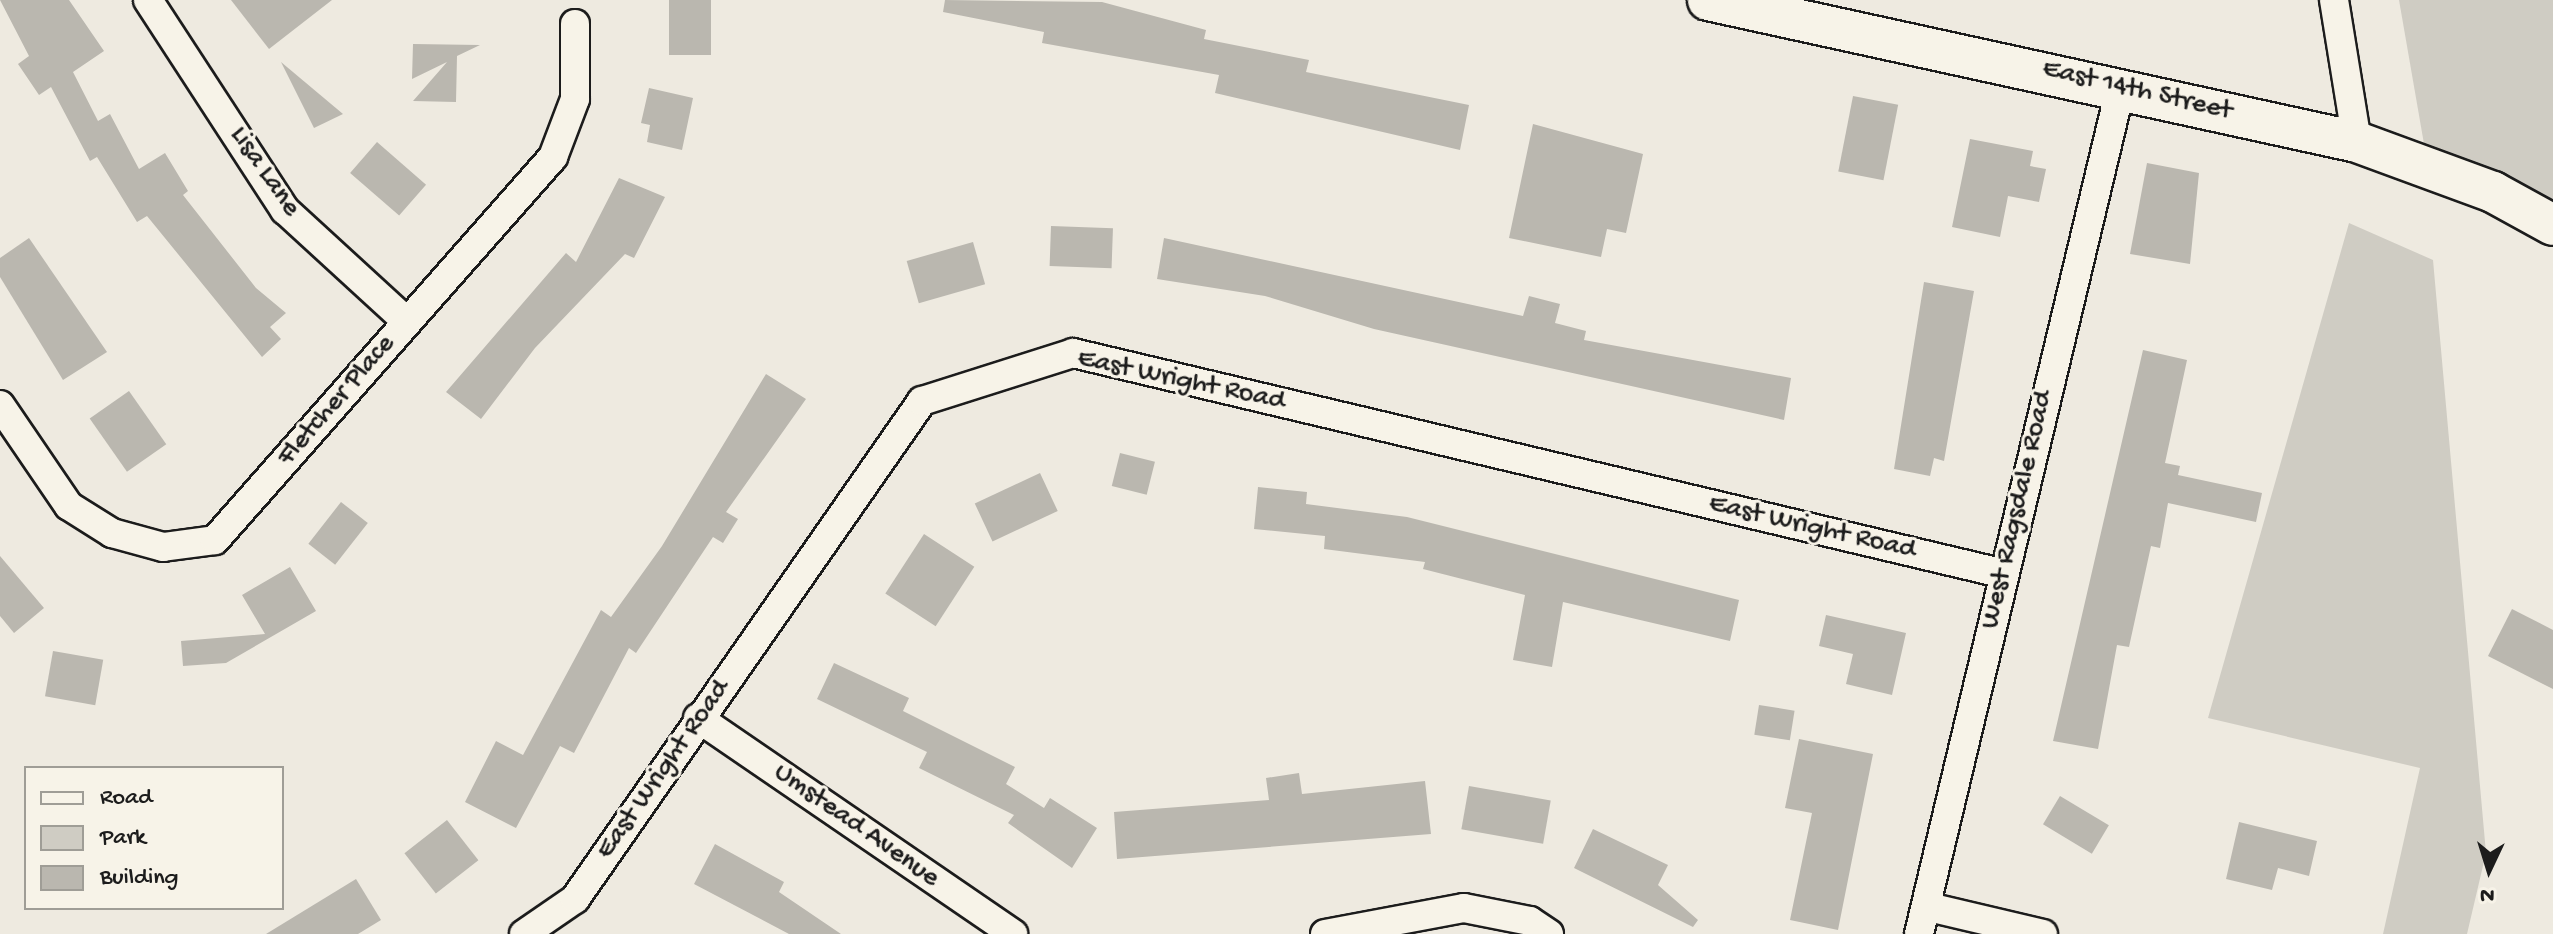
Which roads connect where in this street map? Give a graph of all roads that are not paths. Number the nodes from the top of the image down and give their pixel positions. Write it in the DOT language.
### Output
graph roads {
  1 [pos="148,0"];
  2 [pos="1708,0"];
  3 [pos="2334,0"];
  4 [pos="1763,6"];
  5 [pos="575,24"];
  6 [pos="2121,86"];
  7 [pos="2357,142"];
  8 [pos="2553,225"];
  9 [pos="406,321"];
  10 [pos="0,405"];
  11 [pos="2001,573"];
  12 [pos="698,718"];
  13 [pos="1929,907"];
  14 [pos="524,934"];
  15 [pos="1013,934"];
  16 [pos="1325,934"];
  17 [pos="1549,934"];
  18 [pos="1919,934"];
  19 [pos="2043,934"];
  1 -- 9 [label="street, Lisa Lane"];
  2 -- 4 [label="street, East 14th Street"];
  3 -- 7 [label="street"];
  4 -- 6 [label="street, East 14th Street"];
  5 -- 9 [label="street, Fletcher Place"];
  6 -- 7 [label="street, East 14th Street"];
  6 -- 11 [label="street, West Ragsdale Road"];
  7 -- 8 [label="street, East 14th Street"];
  9 -- 10 [label="street, Fletcher Place"];
  11 -- 12 [label="street, East Wright Road"];
  11 -- 13 [label="street, West Ragsdale Road"];
  12 -- 14 [label="street, East Wright Road"];
  12 -- 15 [label="street, Umstead Avenue"];
  13 -- 18 [label="street, West Ragsdale Road"];
  13 -- 19 [label="street"];
  16 -- 17 [label="street"];
}
